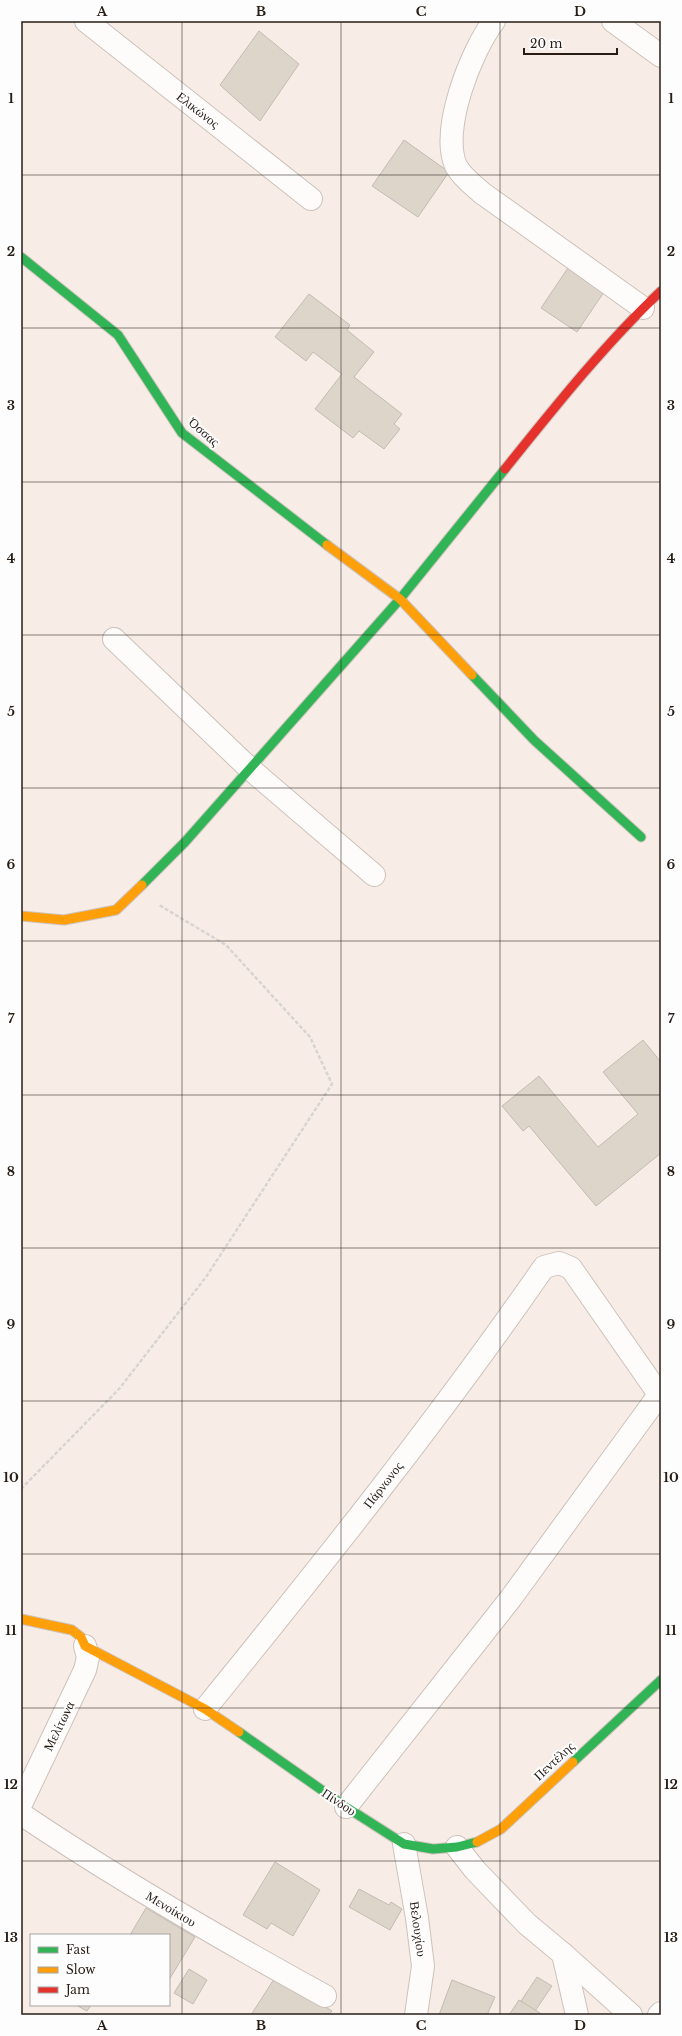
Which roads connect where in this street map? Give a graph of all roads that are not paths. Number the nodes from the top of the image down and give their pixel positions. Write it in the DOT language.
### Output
graph roads {
  1 [pos="86,21"];
  2 [pos="494,21"];
  3 [pos="613,21"];
  4 [pos="661,56"];
  5 [pos="311,198"];
  6 [pos="21,257"];
  7 [pos="661,291"];
  8 [pos="643,308"];
  9 [pos="400,599"];
  10 [pos="114,639"];
  11 [pos="249,768"];
  12 [pos="641,837"];
  13 [pos="374,875"];
  14 [pos="21,916"];
  15 [pos="660,1396"];
  16 [pos="21,1619"];
  17 [pos="85,1646"];
  18 [pos="661,1680"];
  19 [pos="205,1709"];
  20 [pos="21,1804"];
  21 [pos="346,1807"];
  22 [pos="21,1814"];
  23 [pos="404,1844"];
  24 [pos="457,1847"];
  25 [pos="563,1954"];
  26 [pos="325,1996"];
  27 [pos="661,2013"];
  28 [pos="416,2015"];
  29 [pos="577,2015"];
  30 [pos="631,2015"];
  31 [pos="659,2015"];
  1 -- 5 [label="street, Ελικώνος"];
  2 -- 8 [label="street"];
  3 -- 4 [label="street"];
  6 -- 9 [label="street, Όσσας"];
  7 -- 8 [label="street"];
  8 -- 9 [label="street"];
  9 -- 11 [label="street"];
  9 -- 12 [label="street, Όσσας"];
  10 -- 11 [label="street"];
  11 -- 13 [label="street"];
  11 -- 14 [label="street"];
  15 -- 19 [label="street, Πάρνωνος"];
  15 -- 21 [label="street"];
  16 -- 17 [label="street, Πίνδου"];
  17 -- 19 [label="street, Πίνδου"];
  17 -- 20 [label="street, Μελίτωνα"];
  18 -- 24 [label="street, Πεντέλης"];
  19 -- 21 [label="street, Πίνδου"];
  21 -- 23 [label="street, Πίνδου"];
  22 -- 26 [label="street, Μενοίκιου"];
  23 -- 24 [label="street, Πίνδου"];
  23 -- 28 [label="street, Βελουχίου"];
  24 -- 25 [label="street"];
  25 -- 29 [label="street"];
  25 -- 30 [label="street"];
  27 -- 31 [label="street"];
}
